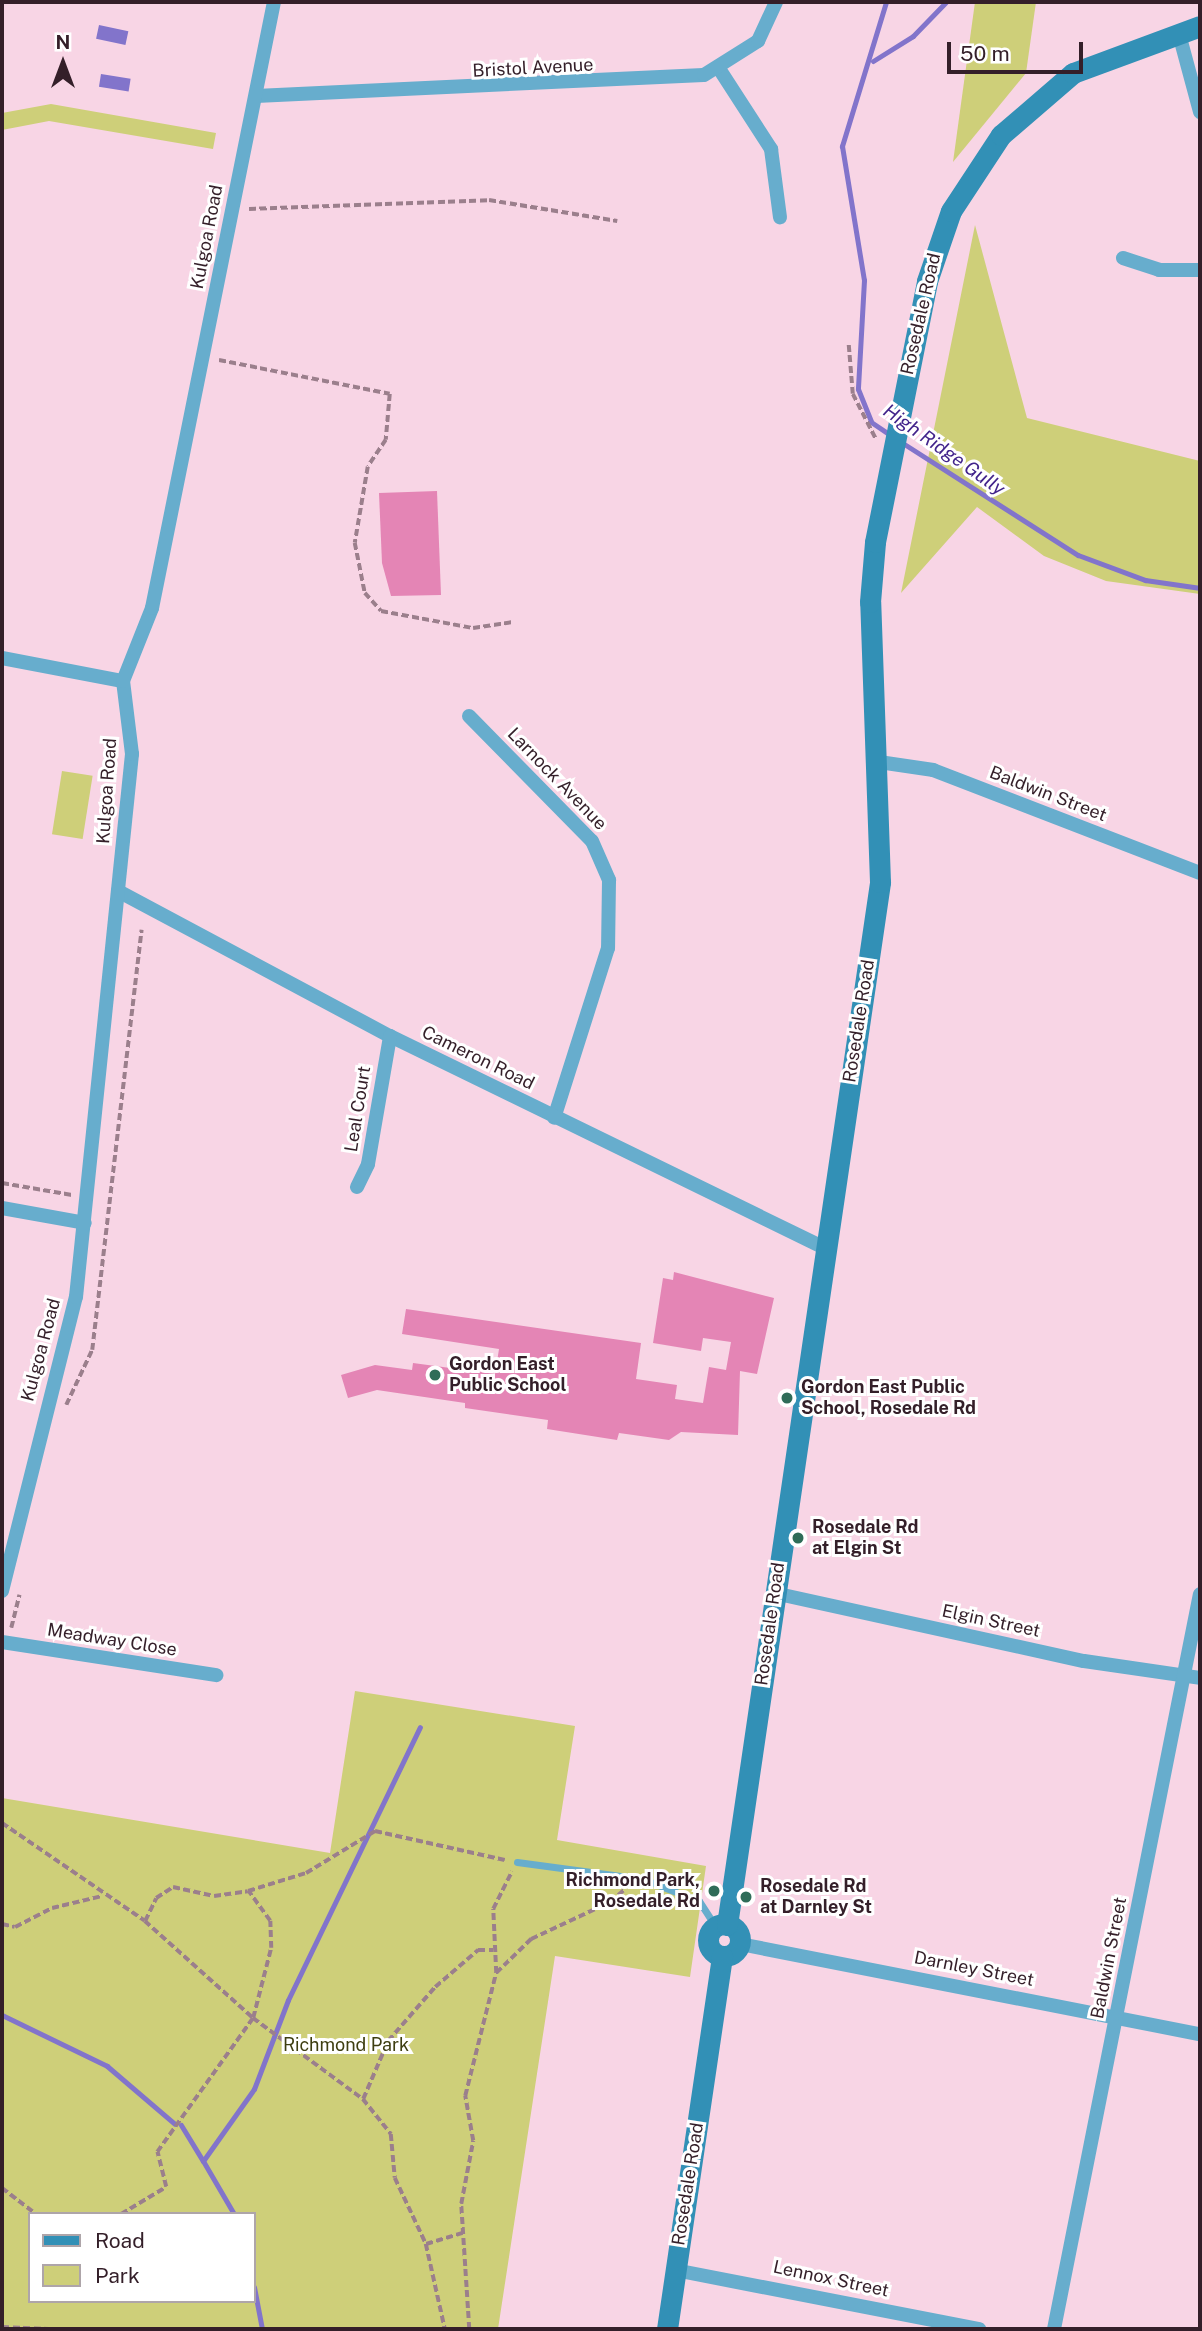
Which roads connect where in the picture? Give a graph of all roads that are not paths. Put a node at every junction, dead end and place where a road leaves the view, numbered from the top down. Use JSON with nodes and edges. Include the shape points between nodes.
{"nodes":[{"id":1,"x":274,"y":2,"type":"edge"},
{"id":2,"x":776,"y":2,"type":"edge"},
{"id":3,"x":1200,"y":26,"type":"edge"},
{"id":4,"x":1179,"y":34,"type":"junction"},
{"id":5,"x":718,"y":67,"type":"junction"},
{"id":6,"x":256,"y":96,"type":"junction"},
{"id":7,"x":1200,"y":112,"type":"edge"},
{"id":8,"x":779,"y":217,"type":"dead end"},
{"id":9,"x":1123,"y":258,"type":"dead end"},
{"id":10,"x":1200,"y":270,"type":"edge"},
{"id":11,"x":2,"y":658,"type":"edge"},
{"id":12,"x":123,"y":681,"type":"junction"},
{"id":13,"x":469,"y":716,"type":"dead end"},
{"id":14,"x":878,"y":762,"type":"junction"},
{"id":15,"x":1200,"y":873,"type":"edge"},
{"id":16,"x":118,"y":891,"type":"junction"},
{"id":17,"x":390,"y":1036,"type":"junction"},
{"id":18,"x":554,"y":1118,"type":"junction"},
{"id":19,"x":357,"y":1187,"type":"dead end"},
{"id":20,"x":2,"y":1208,"type":"edge"},
{"id":21,"x":85,"y":1223,"type":"junction"},
{"id":22,"x":826,"y":1249,"type":"junction"},
{"id":23,"x":2,"y":1588,"type":"edge"},
{"id":24,"x":774,"y":1593,"type":"junction"},
{"id":25,"x":1200,"y":1594,"type":"edge"},
{"id":26,"x":2,"y":1642,"type":"edge"},
{"id":27,"x":216,"y":1675,"type":"dead end"},
{"id":28,"x":1184,"y":1676,"type":"junction"},
{"id":29,"x":1200,"y":1678,"type":"edge"},
{"id":30,"x":517,"y":1862,"type":"road end"},
{"id":31,"x":721,"y":1926,"type":"junction"},
{"id":32,"x":740,"y":1944,"type":"junction"},
{"id":33,"x":722,"y":1956,"type":"junction"},
{"id":34,"x":1118,"y":2017,"type":"junction"},
{"id":35,"x":1200,"y":2034,"type":"edge"},
{"id":36,"x":675,"y":2270,"type":"junction"},
{"id":37,"x":667,"y":2329,"type":"edge"},
{"id":38,"x":979,"y":2329,"type":"edge"},
{"id":39,"x":1054,"y":2329,"type":"edge"}],
"edges":[{"from":1,"to":6,"type":"street","name":"Kulgoa Road"},
{"from":2,"to":5,"type":"street","name":"Bristol Avenue","via":[[758,41]]},
{"from":3,"to":4,"type":"street","name":"Rosedale Road"},
{"from":4,"to":7,"type":"street"},
{"from":4,"to":14,"type":"street","name":"Rosedale Road","via":[[1073,73],[1001,135],[937,242],[899,412],[870,602]]},
{"from":5,"to":6,"type":"street","name":"Bristol Avenue","via":[[664,82]]},
{"from":5,"to":8,"type":"street","via":[[771,149]]},
{"from":6,"to":12,"type":"street","name":"Kulgoa Road","via":[[152,608]]},
{"from":9,"to":10,"type":"street","via":[[1159,270]]},
{"from":11,"to":12,"type":"street"},
{"from":12,"to":16,"type":"street","name":"Kulgoa Road","via":[[132,754]]},
{"from":13,"to":18,"type":"street","name":"Larnock Avenue","via":[[592,841],[609,880],[608,948]]},
{"from":14,"to":15,"type":"street","name":"Baldwin Street","via":[[933,770]]},
{"from":14,"to":22,"type":"street","name":"Rosedale Road","via":[[881,873]]},
{"from":16,"to":17,"type":"street","name":"Cameron Road"},
{"from":16,"to":21,"type":"street","name":"Kulgoa Road"},
{"from":17,"to":18,"type":"street","name":"Cameron Road"},
{"from":17,"to":19,"type":"street","name":"Leal Court","via":[[368,1164]]},
{"from":18,"to":22,"type":"street","name":"Cameron Road"},
{"from":20,"to":21,"type":"street"},
{"from":21,"to":23,"type":"street","name":"Kulgoa Road","via":[[76,1297]]},
{"from":22,"to":24,"type":"street","name":"Rosedale Road"},
{"from":24,"to":28,"type":"street","name":"Elgin Street","via":[[1084,1661]]},
{"from":24,"to":31,"type":"street","name":"Rosedale Road"},
{"from":25,"to":28,"type":"street","name":"Baldwin Street"},
{"from":26,"to":27,"type":"street","name":"Meadway Close"},
{"from":28,"to":29,"type":"street","name":"Elgin Street"},
{"from":28,"to":34,"type":"street","name":"Baldwin Street"},
{"from":30,"to":31,"type":"lane","via":[[637,1877],[699,1901]]},
{"from":31,"to":32,"type":"street"},
{"from":31,"to":33,"type":"street","name":"Rosedale Road","via":[[708,1944]]},
{"from":32,"to":33,"type":"street"},
{"from":32,"to":34,"type":"street","name":"Darnley Street"},
{"from":33,"to":36,"type":"street","name":"Rosedale Road"},
{"from":34,"to":35,"type":"street","name":"Darnley Street"},
{"from":34,"to":39,"type":"street","name":"Baldwin Street"},
{"from":36,"to":37,"type":"street","name":"Rosedale Road"},
{"from":36,"to":38,"type":"street","name":"Lennox Street"}]}
